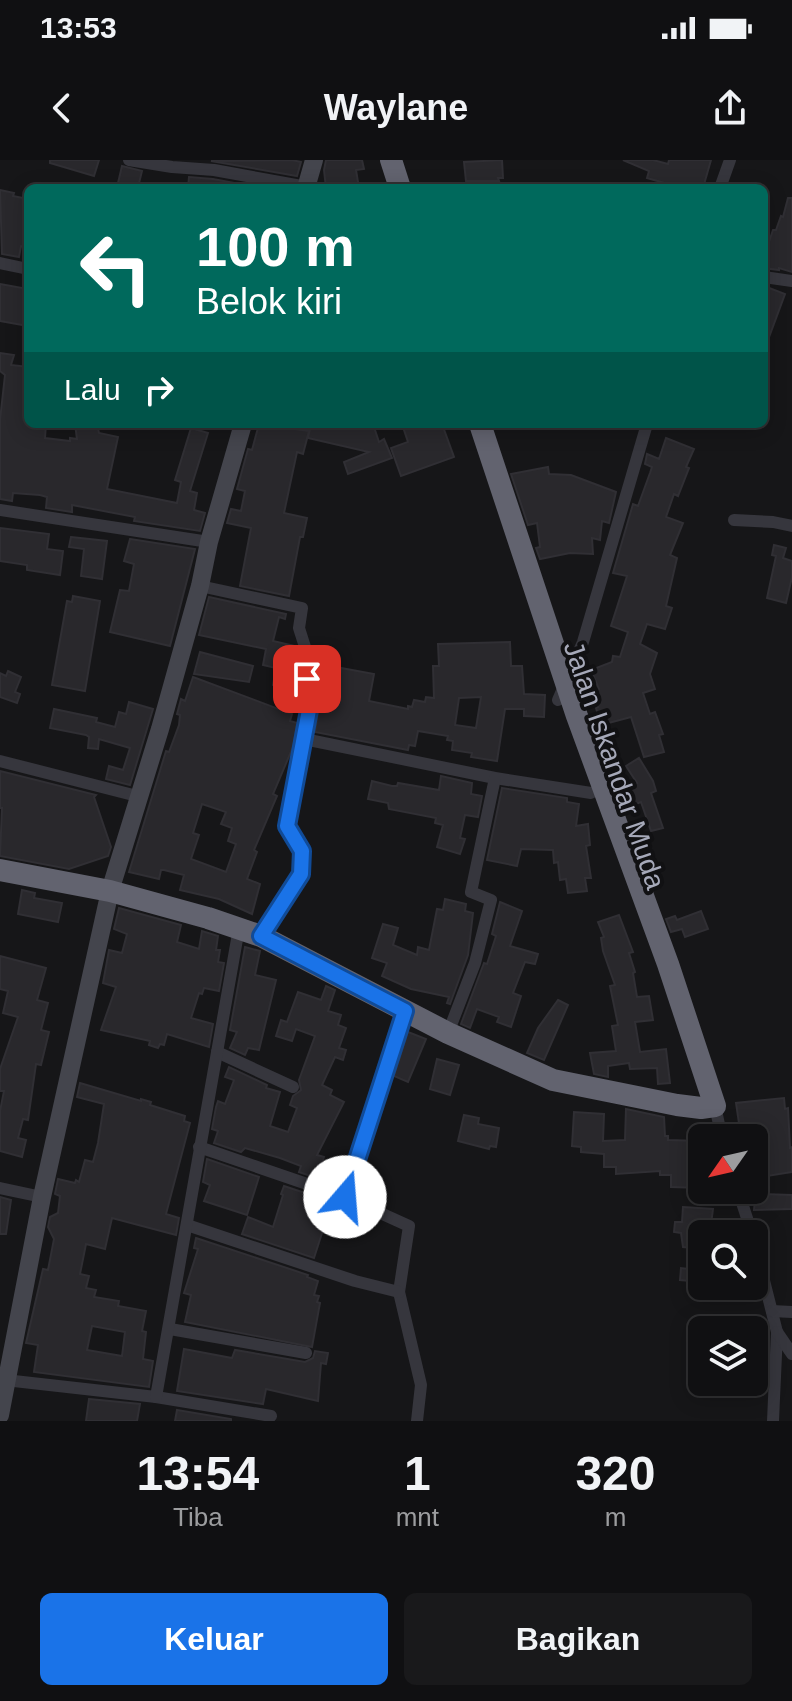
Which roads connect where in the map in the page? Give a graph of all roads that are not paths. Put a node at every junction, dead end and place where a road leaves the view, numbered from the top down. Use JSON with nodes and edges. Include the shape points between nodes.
{"nodes":[{"id":1,"x":129,"y":160,"type":"edge"},
{"id":2,"x":314,"y":160,"type":"edge"},
{"id":3,"x":377,"y":160,"type":"edge"},
{"id":4,"x":391,"y":160,"type":"edge"},
{"id":5,"x":730,"y":160,"type":"edge"},
{"id":6,"x":286,"y":184,"type":"edge"},
{"id":7,"x":307,"y":184,"type":"edge"},
{"id":8,"x":385,"y":184,"type":"edge"},
{"id":9,"x":399,"y":184,"type":"edge"},
{"id":10,"x":721,"y":184,"type":"edge"},
{"id":11,"x":0,"y":263,"type":"edge"},
{"id":12,"x":24,"y":268,"type":"edge"},
{"id":13,"x":768,"y":278,"type":"edge"},
{"id":14,"x":792,"y":281,"type":"edge"},
{"id":15,"x":242,"y":428,"type":"edge"},
{"id":16,"x":468,"y":428,"type":"edge"},
{"id":17,"x":481,"y":428,"type":"edge"},
{"id":18,"x":646,"y":428,"type":"edge"},
{"id":19,"x":0,"y":510,"type":"edge"},
{"id":20,"x":734,"y":520,"type":"dead end"},
{"id":21,"x":792,"y":526,"type":"edge"},
{"id":22,"x":209,"y":542,"type":"junction"},
{"id":23,"x":200,"y":586,"type":"junction"},
{"id":24,"x":563,"y":690,"type":"junction"},
{"id":25,"x":304,"y":739,"type":"junction"},
{"id":26,"x":0,"y":761,"type":"edge"},
{"id":27,"x":495,"y":778,"type":"junction"},
{"id":28,"x":591,"y":793,"type":"junction"},
{"id":29,"x":141,"y":797,"type":"junction"},
{"id":30,"x":0,"y":870,"type":"edge"},
{"id":31,"x":631,"y":882,"type":"junction"},
{"id":32,"x":110,"y":891,"type":"junction"},
{"id":33,"x":250,"y":932,"type":"junction"},
{"id":34,"x":405,"y":1011,"type":"junction"},
{"id":35,"x":448,"y":1033,"type":"junction"},
{"id":36,"x":217,"y":1052,"type":"junction"},
{"id":37,"x":293,"y":1087,"type":"dead end"},
{"id":38,"x":711,"y":1110,"type":"junction"},
{"id":39,"x":716,"y":1124,"type":"edge"},
{"id":40,"x":199,"y":1147,"type":"junction"},
{"id":41,"x":0,"y":1188,"type":"edge"},
{"id":42,"x":42,"y":1197,"type":"junction"},
{"id":43,"x":345,"y":1197,"type":"junction"},
{"id":44,"x":187,"y":1225,"type":"junction"},
{"id":45,"x":399,"y":1292,"type":"junction"},
{"id":46,"x":768,"y":1295,"type":"edge"},
{"id":47,"x":772,"y":1311,"type":"junction"},
{"id":48,"x":792,"y":1312,"type":"edge"},
{"id":49,"x":170,"y":1329,"type":"junction"},
{"id":50,"x":777,"y":1332,"type":"junction"},
{"id":51,"x":306,"y":1353,"type":"dead end"},
{"id":52,"x":792,"y":1354,"type":"edge"},
{"id":53,"x":5,"y":1380,"type":"junction"},
{"id":54,"x":156,"y":1397,"type":"junction"},
{"id":55,"x":0,"y":1415,"type":"edge"},
{"id":56,"x":271,"y":1416,"type":"dead end"},
{"id":57,"x":417,"y":1421,"type":"edge"},
{"id":58,"x":773,"y":1421,"type":"edge"}],
"edges":[{"from":1,"to":6,"type":"street"},
{"from":2,"to":7,"type":"street"},
{"from":3,"to":8,"type":"highway"},
{"from":4,"to":9,"type":"highway"},
{"from":5,"to":10,"type":"street"},
{"from":11,"to":12,"type":"street"},
{"from":13,"to":14,"type":"street"},
{"from":15,"to":22,"type":"street"},
{"from":16,"to":24,"type":"highway","name":"Jalan Iskandar Muda"},
{"from":17,"to":24,"type":"highway","name":"Jalan Iskandar Muda"},
{"from":18,"to":24,"type":"street","via":[[583,642]]},
{"from":19,"to":22,"type":"street"},
{"from":20,"to":21,"type":"street"},
{"from":22,"to":23,"type":"street"},
{"from":23,"to":25,"type":"street","via":[[302,608],[299,628],[309,710]]},
{"from":23,"to":29,"type":"street"},
{"from":24,"to":28,"type":"highway","name":"Jalan Iskandar Muda"},
{"from":24,"to":31,"type":"highway","name":"Jalan Iskandar Muda","via":[[577,716]]},
{"from":25,"to":27,"type":"street"},
{"from":25,"to":33,"type":"street","via":[[287,826],[302,851],[301,874]]},
{"from":26,"to":29,"type":"street"},
{"from":27,"to":28,"type":"street"},
{"from":27,"to":35,"type":"street","via":[[471,892],[491,900],[475,963]]},
{"from":28,"to":31,"type":"highway","name":"Jalan Iskandar Muda"},
{"from":29,"to":32,"type":"street"},
{"from":30,"to":32,"type":"highway"},
{"from":31,"to":38,"type":"highway","name":"Jalan Iskandar Muda"},
{"from":32,"to":33,"type":"highway"},
{"from":32,"to":42,"type":"street"},
{"from":33,"to":34,"type":"highway"},
{"from":33,"to":36,"type":"street"},
{"from":34,"to":35,"type":"highway"},
{"from":34,"to":43,"type":"street"},
{"from":35,"to":38,"type":"highway","via":[[553,1080]]},
{"from":36,"to":37,"type":"street"},
{"from":36,"to":40,"type":"street"},
{"from":38,"to":39,"type":"street","name":"Jalan Iskandar Muda"},
{"from":40,"to":43,"type":"street"},
{"from":40,"to":44,"type":"street"},
{"from":41,"to":42,"type":"street"},
{"from":42,"to":53,"type":"street"},
{"from":43,"to":45,"type":"street","via":[[409,1226]]},
{"from":44,"to":45,"type":"street"},
{"from":44,"to":49,"type":"street"},
{"from":45,"to":57,"type":"street","via":[[421,1385]]},
{"from":46,"to":47,"type":"street"},
{"from":47,"to":48,"type":"street"},
{"from":47,"to":50,"type":"street"},
{"from":49,"to":51,"type":"street"},
{"from":49,"to":54,"type":"street"},
{"from":50,"to":52,"type":"street"},
{"from":50,"to":58,"type":"street"},
{"from":53,"to":54,"type":"street"},
{"from":53,"to":55,"type":"street"},
{"from":54,"to":56,"type":"street"}]}
